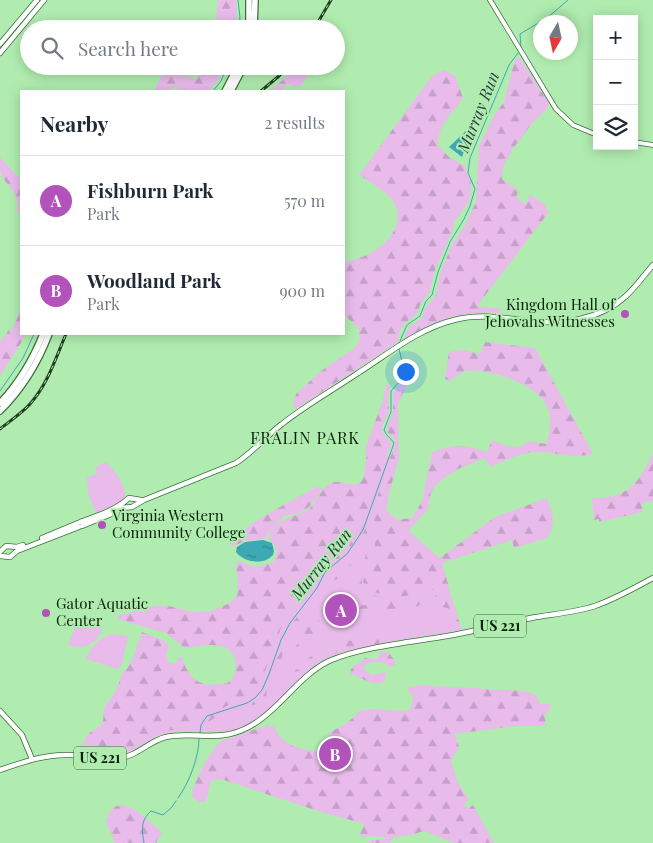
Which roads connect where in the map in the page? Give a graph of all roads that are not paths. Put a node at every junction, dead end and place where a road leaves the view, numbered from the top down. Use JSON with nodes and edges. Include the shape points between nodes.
{"nodes":[{"id":1,"x":37,"y":0,"type":"edge"},
{"id":2,"x":44,"y":0,"type":"edge"},
{"id":3,"x":249,"y":0,"type":"edge"},
{"id":4,"x":256,"y":0,"type":"edge"},
{"id":5,"x":490,"y":0,"type":"edge"},
{"id":6,"x":20,"y":20,"type":"edge"},
{"id":7,"x":20,"y":20,"type":"edge"},
{"id":8,"x":27,"y":20,"type":"edge"},
{"id":9,"x":249,"y":20,"type":"edge"},
{"id":10,"x":255,"y":20,"type":"edge"},
{"id":11,"x":20,"y":29,"type":"edge"},
{"id":12,"x":0,"y":44,"type":"edge"},
{"id":13,"x":0,"y":53,"type":"edge"},
{"id":14,"x":233,"y":75,"type":"edge"},
{"id":15,"x":239,"y":75,"type":"edge"},
{"id":16,"x":226,"y":90,"type":"edge"},
{"id":17,"x":232,"y":90,"type":"edge"},
{"id":18,"x":593,"y":133,"type":"edge"},
{"id":19,"x":638,"y":143,"type":"edge"},
{"id":20,"x":653,"y":145,"type":"edge"},
{"id":21,"x":653,"y":265,"type":"edge"},
{"id":22,"x":43,"y":335,"type":"edge"},
{"id":23,"x":49,"y":335,"type":"edge"},
{"id":24,"x":0,"y":403,"type":"edge"},
{"id":25,"x":0,"y":411,"type":"edge"},
{"id":26,"x":134,"y":503,"type":"junction"},
{"id":27,"x":127,"y":504,"type":"junction"},
{"id":28,"x":13,"y":550,"type":"junction"},
{"id":29,"x":1,"y":551,"type":"edge"},
{"id":30,"x":2,"y":556,"type":"edge"},
{"id":31,"x":653,"y":578,"type":"edge"},
{"id":32,"x":0,"y":711,"type":"edge"},
{"id":33,"x":32,"y":760,"type":"junction"},
{"id":34,"x":0,"y":770,"type":"edge"}],
"edges":[{"from":1,"to":6,"type":"main road"},
{"from":2,"to":8,"type":"main road"},
{"from":3,"to":9,"type":"highway"},
{"from":4,"to":10,"type":"highway"},
{"from":5,"to":18,"type":"street","via":[[558,112],[573,125]]},
{"from":7,"to":12,"type":"main road"},
{"from":11,"to":13,"type":"main road"},
{"from":14,"to":16,"type":"highway"},
{"from":15,"to":17,"type":"highway"},
{"from":19,"to":20,"type":"street"},
{"from":21,"to":26,"type":"main road","via":[[622,300],[590,317],[544,322],[473,316],[444,322],[410,340],[298,412],[236,463]]},
{"from":22,"to":24,"type":"highway","via":[[26,369]]},
{"from":23,"to":25,"type":"highway","via":[[24,382]]},
{"from":26,"to":27,"type":"main road","via":[[131,507]]},
{"from":26,"to":27,"type":"main road","via":[[129,498]]},
{"from":27,"to":28,"type":"main road"},
{"from":28,"to":29,"type":"main road","via":[[6,546]]},
{"from":28,"to":30,"type":"main road","via":[[11,557]]},
{"from":29,"to":30,"type":"main road"},
{"from":31,"to":33,"type":"main road","number":"US 221","via":[[589,608],[342,656],[314,671],[261,720],[230,734],[165,737],[122,758],[61,755]]},
{"from":32,"to":33,"type":"main road","via":[[22,735]]},
{"from":33,"to":34,"type":"main road","number":"US 221"}]}
